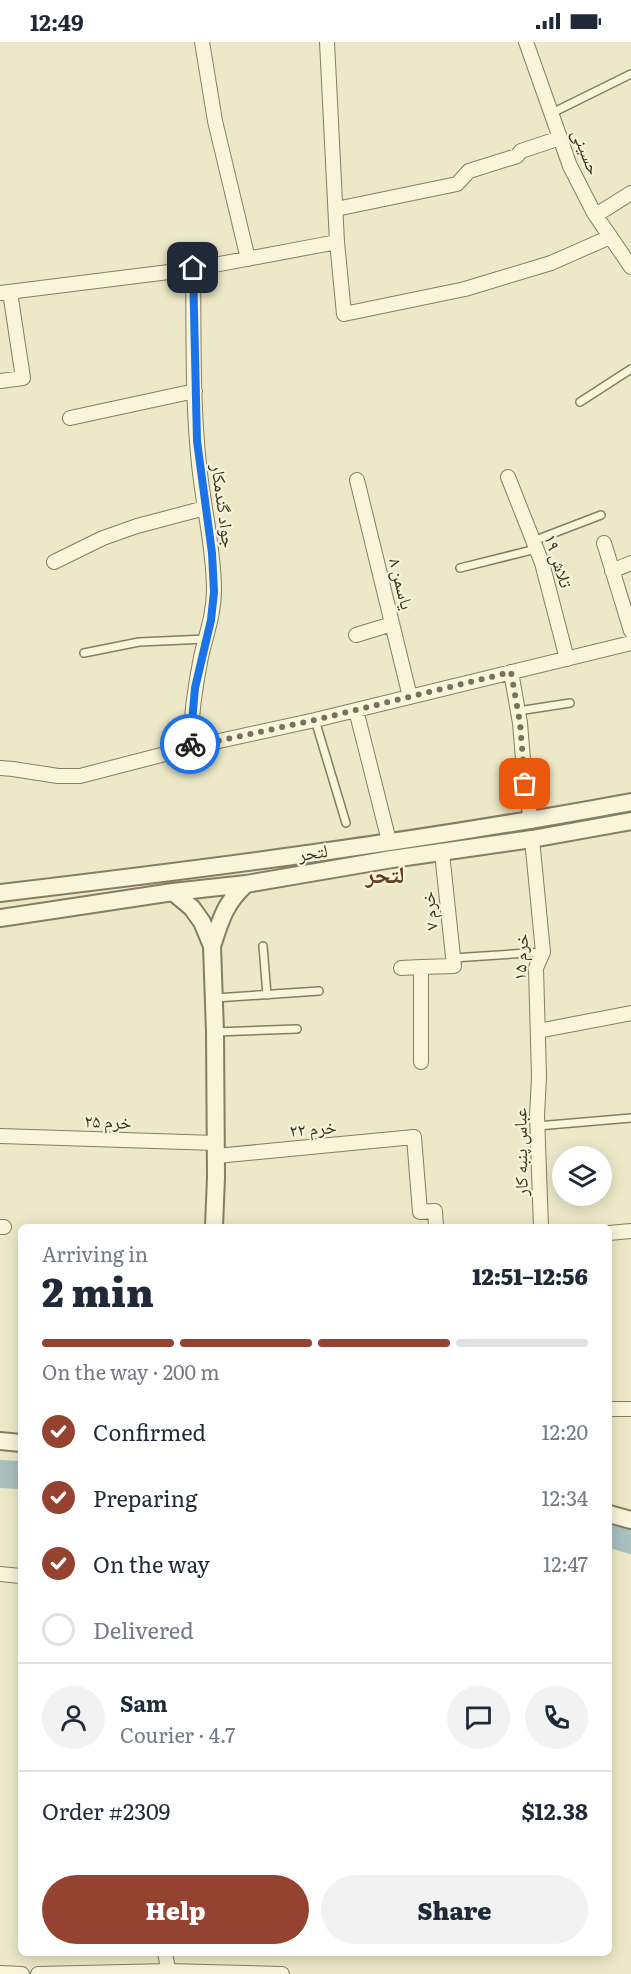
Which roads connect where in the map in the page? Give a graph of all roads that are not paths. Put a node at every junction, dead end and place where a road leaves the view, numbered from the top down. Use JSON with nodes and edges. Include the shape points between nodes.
{"nodes":[{"id":1,"x":202,"y":42,"type":"edge"},
{"id":2,"x":327,"y":42,"type":"edge"},
{"id":3,"x":526,"y":42,"type":"edge"},
{"id":4,"x":631,"y":74,"type":"edge"},
{"id":5,"x":552,"y":113,"type":"junction"},
{"id":6,"x":560,"y":138,"type":"junction"},
{"id":7,"x":631,"y":193,"type":"edge"},
{"id":8,"x":336,"y":209,"type":"junction"},
{"id":9,"x":596,"y":215,"type":"junction"},
{"id":10,"x":610,"y":237,"type":"junction"},
{"id":11,"x":338,"y":242,"type":"junction"},
{"id":12,"x":248,"y":259,"type":"junction"},
{"id":13,"x":631,"y":267,"type":"edge"},
{"id":14,"x":193,"y":268,"type":"junction"},
{"id":15,"x":5,"y":292,"type":"edge"},
{"id":16,"x":631,"y":369,"type":"edge"},
{"id":17,"x":0,"y":381,"type":"edge"},
{"id":18,"x":195,"y":391,"type":"junction"},
{"id":19,"x":580,"y":402,"type":"dead end"},
{"id":20,"x":70,"y":418,"type":"dead end"},
{"id":21,"x":508,"y":477,"type":"dead end"},
{"id":22,"x":357,"y":480,"type":"dead end"},
{"id":23,"x":206,"y":508,"type":"junction"},
{"id":24,"x":601,"y":515,"type":"dead end"},
{"id":25,"x":604,"y":543,"type":"dead end"},
{"id":26,"x":535,"y":545,"type":"junction"},
{"id":27,"x":54,"y":562,"type":"dead end"},
{"id":28,"x":631,"y":563,"type":"edge"},
{"id":29,"x":460,"y":568,"type":"dead end"},
{"id":30,"x":612,"y":571,"type":"junction"},
{"id":31,"x":392,"y":624,"type":"junction"},
{"id":32,"x":631,"y":631,"type":"edge"},
{"id":33,"x":356,"y":635,"type":"dead end"},
{"id":34,"x":206,"y":639,"type":"junction"},
{"id":35,"x":631,"y":643,"type":"edge"},
{"id":36,"x":84,"y":653,"type":"dead end"},
{"id":37,"x":567,"y":659,"type":"junction"},
{"id":38,"x":511,"y":672,"type":"junction"},
{"id":39,"x":410,"y":697,"type":"junction"},
{"id":40,"x":570,"y":703,"type":"dead end"},
{"id":41,"x":356,"y":710,"type":"junction"},
{"id":42,"x":518,"y":711,"type":"junction"},
{"id":43,"x":315,"y":720,"type":"junction"},
{"id":44,"x":190,"y":747,"type":"junction"},
{"id":45,"x":0,"y":768,"type":"edge"},
{"id":46,"x":631,"y":802,"type":"edge"},
{"id":47,"x":531,"y":821,"type":"junction"},
{"id":48,"x":631,"y":821,"type":"edge"},
{"id":49,"x":345,"y":823,"type":"dead end"},
{"id":50,"x":532,"y":839,"type":"junction"},
{"id":51,"x":389,"y":842,"type":"junction"},
{"id":52,"x":442,"y":853,"type":"junction"},
{"id":53,"x":246,"y":884,"type":"junction"},
{"id":54,"x":173,"y":892,"type":"junction"},
{"id":55,"x":0,"y":893,"type":"edge"},
{"id":56,"x":0,"y":918,"type":"edge"},
{"id":57,"x":212,"y":946,"type":"junction"},
{"id":58,"x":263,"y":946,"type":"dead end"},
{"id":59,"x":543,"y":952,"type":"junction"},
{"id":60,"x":453,"y":962,"type":"junction"},
{"id":61,"x":421,"y":967,"type":"junction"},
{"id":62,"x":401,"y":968,"type":"dead end"},
{"id":63,"x":320,"y":991,"type":"dead end"},
{"id":64,"x":267,"y":995,"type":"junction"},
{"id":65,"x":215,"y":998,"type":"junction"},
{"id":66,"x":631,"y":1013,"type":"edge"},
{"id":67,"x":297,"y":1029,"type":"dead end"},
{"id":68,"x":538,"y":1030,"type":"junction"},
{"id":69,"x":215,"y":1032,"type":"junction"},
{"id":70,"x":421,"y":1062,"type":"dead end"},
{"id":71,"x":539,"y":1077,"type":"joint"},
{"id":72,"x":631,"y":1118,"type":"edge"},
{"id":73,"x":537,"y":1126,"type":"junction"},
{"id":74,"x":0,"y":1136,"type":"edge"},
{"id":75,"x":216,"y":1150,"type":"junction"},
{"id":76,"x":214,"y":1224,"type":"edge"},
{"id":77,"x":436,"y":1224,"type":"edge"},
{"id":78,"x":541,"y":1224,"type":"edge"},
{"id":79,"x":631,"y":1231,"type":"edge"},
{"id":80,"x":612,"y":1233,"type":"edge"},
{"id":81,"x":612,"y":1408,"type":"edge"},
{"id":82,"x":631,"y":1409,"type":"edge"},
{"id":83,"x":0,"y":1442,"type":"edge"},
{"id":84,"x":18,"y":1443,"type":"edge"},
{"id":85,"x":612,"y":1515,"type":"edge"},
{"id":86,"x":631,"y":1520,"type":"edge"},
{"id":87,"x":0,"y":1574,"type":"edge"},
{"id":88,"x":18,"y":1576,"type":"edge"},
{"id":89,"x":166,"y":1956,"type":"edge"},
{"id":90,"x":169,"y":1972,"type":"edge"},
{"id":91,"x":0,"y":1973,"type":"edge"},
{"id":92,"x":22,"y":1974,"type":"edge"},
{"id":93,"x":38,"y":1974,"type":"edge"},
{"id":94,"x":282,"y":1974,"type":"edge"}],
"edges":[{"from":1,"to":12,"type":"street","via":[[215,121]]},
{"from":2,"to":8,"type":"street"},
{"from":3,"to":5,"type":"street","name":"حسینی"},
{"from":4,"to":5,"type":"lane"},
{"from":5,"to":6,"type":"street","name":"حسینی"},
{"from":6,"to":8,"type":"street","via":[[469,171],[457,184]]},
{"from":6,"to":9,"type":"street","name":"حسینی"},
{"from":7,"to":9,"type":"street"},
{"from":8,"to":11,"type":"street"},
{"from":9,"to":10,"type":"street","name":"حسینی"},
{"from":10,"to":11,"type":"street","via":[[551,263],[465,289],[344,314]]},
{"from":10,"to":13,"type":"street","name":"حسینی"},
{"from":11,"to":12,"type":"street"},
{"from":12,"to":14,"type":"street"},
{"from":14,"to":15,"type":"street"},
{"from":14,"to":18,"type":"street","name":"جواد گندمکار"},
{"from":15,"to":17,"type":"street","via":[[23,378]]},
{"from":16,"to":19,"type":"lane"},
{"from":18,"to":20,"type":"street"},
{"from":18,"to":23,"type":"street","name":"جواد گندمکار"},
{"from":21,"to":26,"type":"street","name":"تلاش ۱۹"},
{"from":22,"to":31,"type":"street","name":"یاسمن ۸"},
{"from":23,"to":27,"type":"street","via":[[103,538]]},
{"from":23,"to":34,"type":"street","name":"جواد گندمکار","via":[[214,592]]},
{"from":24,"to":26,"type":"lane"},
{"from":25,"to":30,"type":"street"},
{"from":26,"to":29,"type":"lane"},
{"from":26,"to":37,"type":"street","name":"تلاش ۱۹"},
{"from":28,"to":30,"type":"street"},
{"from":30,"to":32,"type":"street"},
{"from":31,"to":33,"type":"street"},
{"from":31,"to":39,"type":"street","name":"یاسمن ۸"},
{"from":34,"to":36,"type":"lane","via":[[139,642]]},
{"from":34,"to":44,"type":"street","name":"جواد گندمکار","via":[[195,688]]},
{"from":35,"to":37,"type":"street"},
{"from":37,"to":38,"type":"street"},
{"from":38,"to":39,"type":"street"},
{"from":38,"to":42,"type":"street"},
{"from":39,"to":41,"type":"street"},
{"from":40,"to":42,"type":"lane"},
{"from":41,"to":43,"type":"street"},
{"from":41,"to":51,"type":"street"},
{"from":42,"to":47,"type":"street"},
{"from":43,"to":44,"type":"street"},
{"from":43,"to":49,"type":"lane"},
{"from":44,"to":45,"type":"street","via":[[80,776]]},
{"from":46,"to":47,"type":"street","name":"لتحر"},
{"from":47,"to":51,"type":"street","name":"لتحر"},
{"from":48,"to":50,"type":"street","name":"لتحر"},
{"from":50,"to":52,"type":"street","name":"لتحر"},
{"from":50,"to":59,"type":"street","name":"خرم ۱۵"},
{"from":51,"to":55,"type":"street","name":"لتحر"},
{"from":52,"to":53,"type":"street","name":"لتحر"},
{"from":52,"to":60,"type":"street","name":"خرم ۷"},
{"from":53,"to":54,"type":"street","name":"لتحر"},
{"from":53,"to":57,"type":"street","via":[[232,896]]},
{"from":54,"to":56,"type":"street","name":"لتحر"},
{"from":54,"to":57,"type":"street","via":[[192,908]]},
{"from":57,"to":65,"type":"street"},
{"from":58,"to":64,"type":"lane"},
{"from":59,"to":60,"type":"lane"},
{"from":59,"to":68,"type":"street","name":"خرم ۱۵","via":[[536,968]]},
{"from":60,"to":61,"type":"street"},
{"from":61,"to":62,"type":"street"},
{"from":61,"to":70,"type":"street"},
{"from":63,"to":64,"type":"lane"},
{"from":64,"to":65,"type":"lane"},
{"from":65,"to":69,"type":"street"},
{"from":66,"to":68,"type":"street"},
{"from":67,"to":69,"type":"lane"},
{"from":68,"to":71,"type":"street","name":"خرم ۱۵"},
{"from":69,"to":75,"type":"street"},
{"from":71,"to":73,"type":"street","name":"عباس پنبه کار"},
{"from":72,"to":73,"type":"lane"},
{"from":73,"to":78,"type":"street","name":"عباس پنبه کار"},
{"from":74,"to":75,"type":"street","name":"خرم ۲۵"},
{"from":75,"to":76,"type":"street"},
{"from":75,"to":77,"type":"street","name":"خرم ۲۲","via":[[414,1137],[420,1212],[435,1211]]},
{"from":79,"to":80,"type":"street"},
{"from":81,"to":82,"type":"street"},
{"from":83,"to":84,"type":"street"},
{"from":85,"to":86,"type":"street"},
{"from":87,"to":88,"type":"street"},
{"from":89,"to":90,"type":"street"},
{"from":90,"to":93,"type":"street"},
{"from":90,"to":94,"type":"street"},
{"from":91,"to":92,"type":"street"}]}
